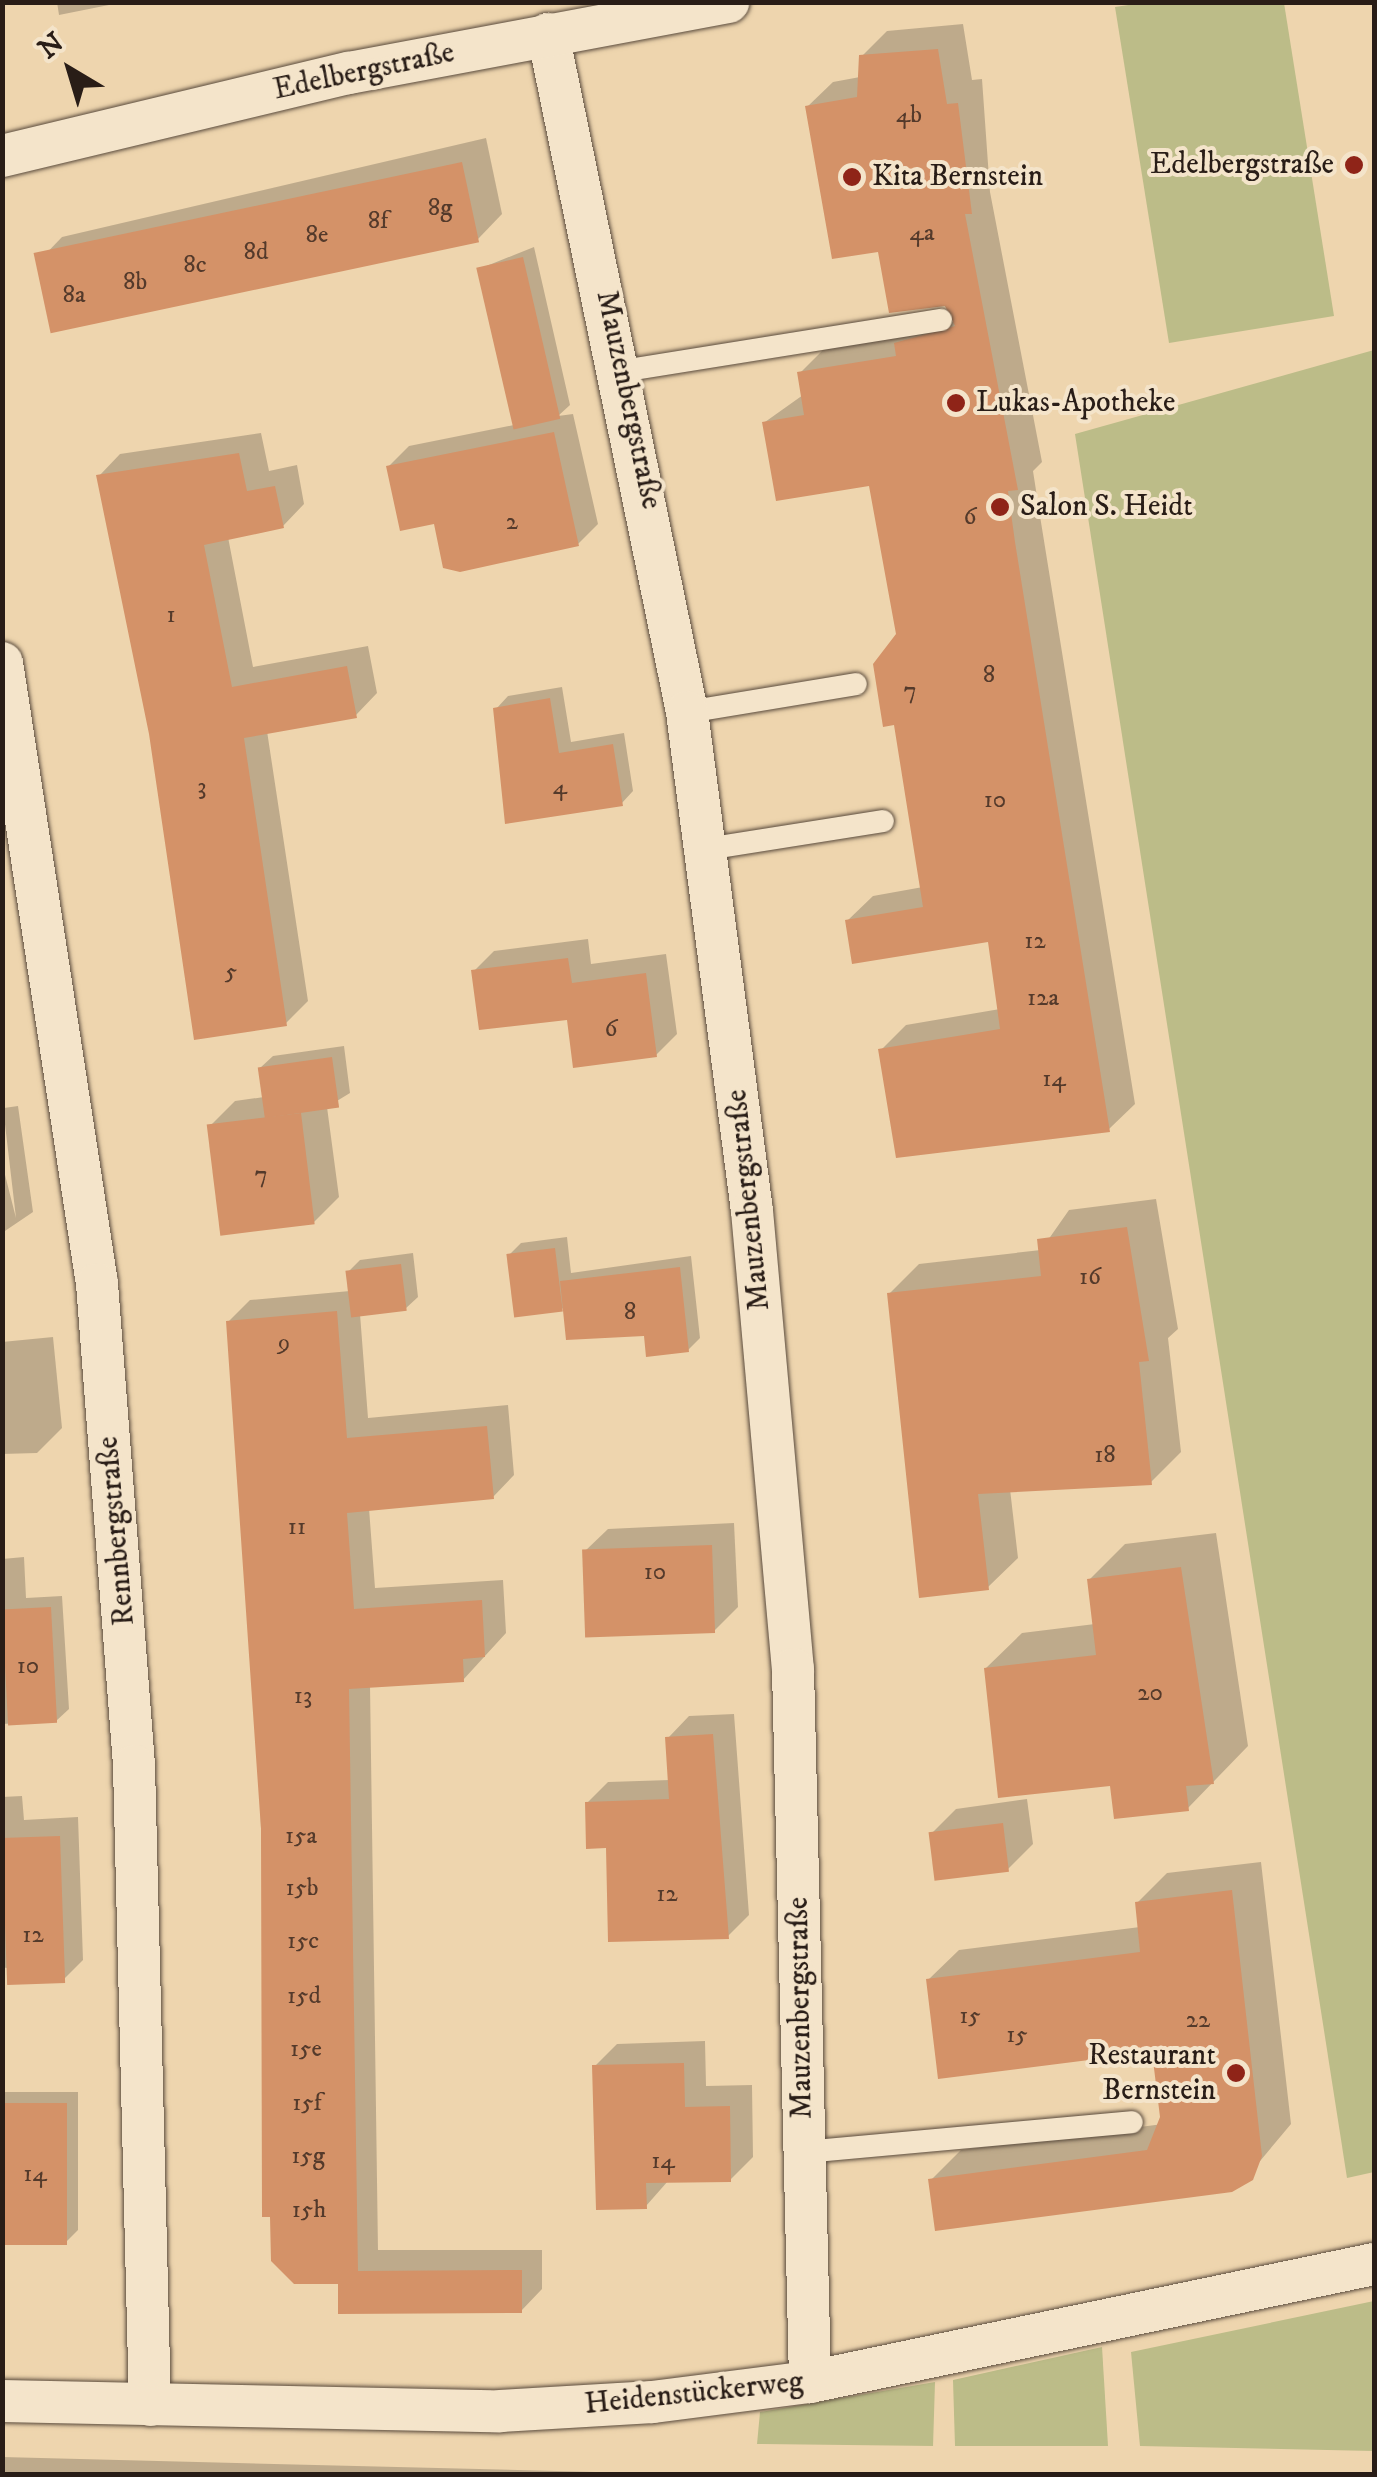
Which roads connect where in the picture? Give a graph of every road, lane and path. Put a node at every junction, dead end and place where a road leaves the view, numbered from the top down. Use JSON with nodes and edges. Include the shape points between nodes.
{"nodes":[{"id":1,"x":728,"y":2,"type":"edge"},
{"id":2,"x":548,"y":34,"type":"junction"},
{"id":3,"x":2,"y":156,"type":"edge"},
{"id":4,"x":942,"y":320,"type":"dead end"},
{"id":5,"x":622,"y":372,"type":"junction"},
{"id":6,"x":2,"y":663,"type":"edge"},
{"id":7,"x":856,"y":684,"type":"dead end"},
{"id":8,"x":687,"y":712,"type":"junction"},
{"id":9,"x":883,"y":821,"type":"dead end"},
{"id":10,"x":708,"y":849,"type":"junction"},
{"id":11,"x":1132,"y":2122,"type":"dead end"},
{"id":12,"x":804,"y":2152,"type":"junction"},
{"id":13,"x":1374,"y":2264,"type":"edge"},
{"id":14,"x":810,"y":2382,"type":"junction"},
{"id":15,"x":2,"y":2401,"type":"edge"},
{"id":16,"x":150,"y":2405,"type":"junction"}],
"edges":[{"from":1,"to":2,"type":"street","name":"Edelbergstraße"},
{"from":2,"to":3,"type":"street","name":"Edelbergstraße"},
{"from":2,"to":5,"type":"street","name":"Mauzenbergstraße"},
{"from":4,"to":5,"type":"lane"},
{"from":5,"to":8,"type":"street","name":"Mauzenbergstraße"},
{"from":6,"to":16,"type":"street","name":"Rennbergstraße","via":[[98,1304],[132,1734]]},
{"from":7,"to":8,"type":"lane"},
{"from":8,"to":10,"type":"street","name":"Mauzenbergstraße"},
{"from":9,"to":10,"type":"lane"},
{"from":10,"to":12,"type":"street","name":"Mauzenbergstraße","via":[[786,1529]]},
{"from":11,"to":12,"type":"lane"},
{"from":12,"to":14,"type":"street","name":"Mauzenbergstraße"},
{"from":13,"to":14,"type":"street","name":"Heidenstückerweg"},
{"from":14,"to":16,"type":"street","name":"Heidenstückerweg","via":[[500,2411]]},
{"from":15,"to":16,"type":"street","name":"Heidenstückerweg"}]}
